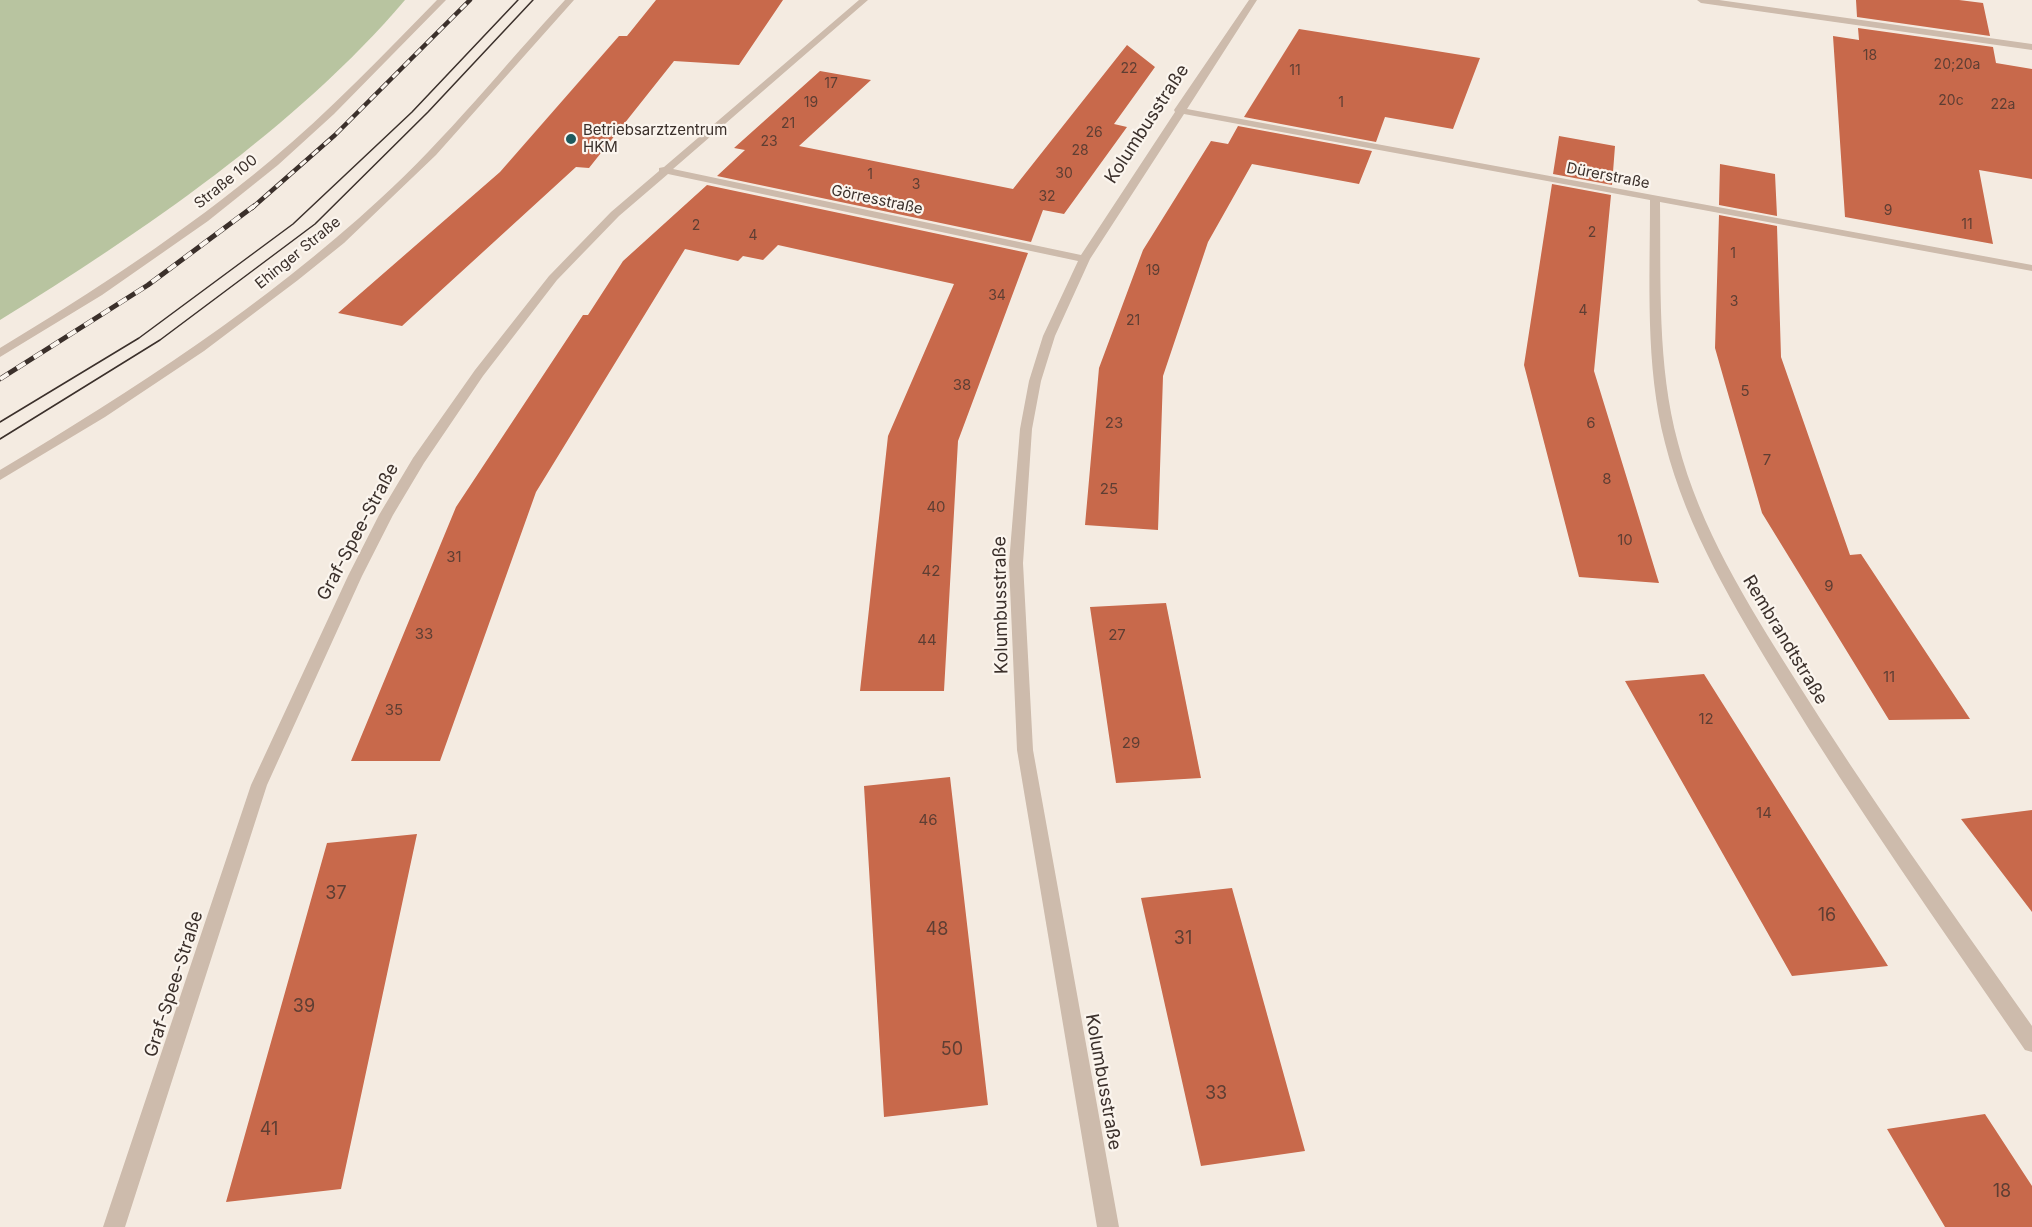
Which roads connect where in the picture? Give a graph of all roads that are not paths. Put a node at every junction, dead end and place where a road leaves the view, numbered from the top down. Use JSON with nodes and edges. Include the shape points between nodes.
{"nodes":[{"id":1,"x":442,"y":0,"type":"edge"},
{"id":2,"x":570,"y":0,"type":"edge"},
{"id":3,"x":864,"y":0,"type":"edge"},
{"id":4,"x":1253,"y":0,"type":"edge"},
{"id":5,"x":1701,"y":0,"type":"edge"},
{"id":6,"x":1763,"y":4,"type":"edge"},
{"id":7,"x":2032,"y":47,"type":"edge"},
{"id":8,"x":1179,"y":110,"type":"junction"},
{"id":9,"x":663,"y":170,"type":"junction"},
{"id":10,"x":1655,"y":200,"type":"junction"},
{"id":11,"x":1084,"y":259,"type":"junction"},
{"id":12,"x":2032,"y":268,"type":"edge"},
{"id":13,"x":0,"y":353,"type":"edge"},
{"id":14,"x":0,"y":476,"type":"edge"},
{"id":15,"x":2032,"y":1043,"type":"edge"},
{"id":16,"x":114,"y":1227,"type":"edge"},
{"id":17,"x":1108,"y":1227,"type":"edge"}],
"edges":[{"from":1,"to":13,"type":"street","name":"Straße 100","via":[[331,112],[204,219],[98,293]]},
{"from":2,"to":14,"type":"street","name":"Ehinger Straße","via":[[386,199],[322,257],[156,377]]},
{"from":3,"to":9,"type":"street","name":"Graf-Spee-Straße"},
{"from":4,"to":8,"type":"street","name":"Kolumbusstraße"},
{"from":5,"to":6,"type":"street"},
{"from":6,"to":7,"type":"street"},
{"from":8,"to":10,"type":"street","name":"Dürerstraße"},
{"from":8,"to":11,"type":"street","name":"Kolumbusstraße"},
{"from":9,"to":11,"type":"street","name":"Görresstraße"},
{"from":9,"to":16,"type":"street","name":"Graf-Spee-Straße","via":[[553,278],[479,373],[418,461],[381,525],[259,785]]},
{"from":10,"to":12,"type":"street","name":"Dürerstraße"},
{"from":10,"to":15,"type":"street","name":"Rembrandtstraße","via":[[1657,352],[1671,441],[1696,515],[1733,591],[1815,728]]},
{"from":11,"to":17,"type":"street","name":"Kolumbusstraße","via":[[1058,312],[1035,381],[1025,440],[1016,563],[1026,750]]}]}
